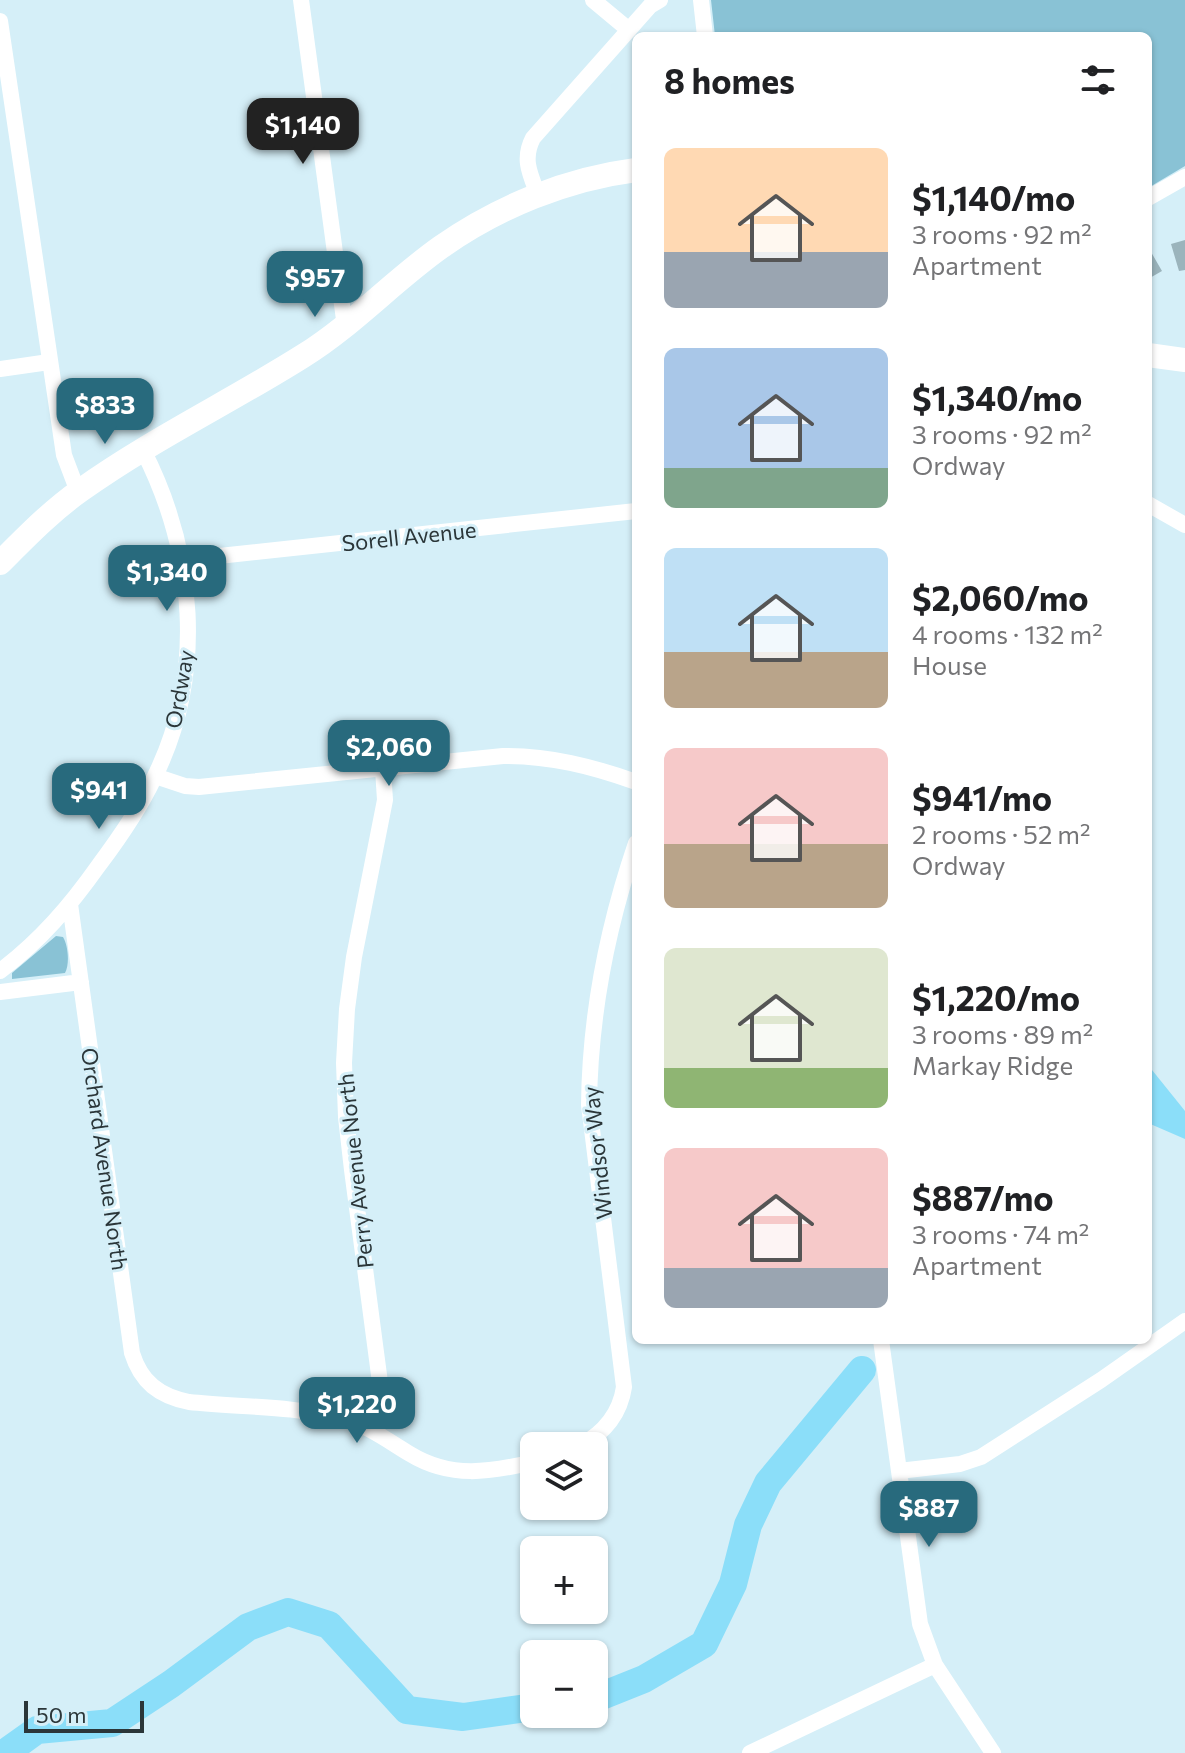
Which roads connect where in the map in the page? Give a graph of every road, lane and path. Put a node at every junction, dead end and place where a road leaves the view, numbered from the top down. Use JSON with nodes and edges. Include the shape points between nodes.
{"nodes":[{"id":1,"x":301,"y":0,"type":"edge"},
{"id":2,"x":593,"y":0,"type":"edge"},
{"id":3,"x":660,"y":0,"type":"edge"},
{"id":4,"x":701,"y":0,"type":"edge"},
{"id":5,"x":1,"y":29,"type":"edge"},
{"id":6,"x":629,"y":30,"type":"junction"},
{"id":7,"x":705,"y":32,"type":"edge"},
{"id":8,"x":632,"y":171,"type":"edge"},
{"id":9,"x":1185,"y":177,"type":"edge"},
{"id":10,"x":538,"y":195,"type":"junction"},
{"id":11,"x":1152,"y":196,"type":"edge"},
{"id":12,"x":345,"y":327,"type":"junction"},
{"id":13,"x":1152,"y":356,"type":"edge"},
{"id":14,"x":1185,"y":360,"type":"edge"},
{"id":15,"x":49,"y":362,"type":"junction"},
{"id":16,"x":0,"y":369,"type":"edge"},
{"id":17,"x":143,"y":450,"type":"junction"},
{"id":18,"x":78,"y":492,"type":"junction"},
{"id":19,"x":1152,"y":506,"type":"edge"},
{"id":20,"x":632,"y":511,"type":"edge"},
{"id":21,"x":1185,"y":525,"type":"edge"},
{"id":22,"x":182,"y":560,"type":"junction"},
{"id":23,"x":0,"y":563,"type":"edge"},
{"id":24,"x":383,"y":769,"type":"junction"},
{"id":25,"x":155,"y":776,"type":"junction"},
{"id":26,"x":632,"y":781,"type":"edge"},
{"id":27,"x":632,"y":857,"type":"edge"},
{"id":28,"x":70,"y":904,"type":"junction"},
{"id":29,"x":0,"y":971,"type":"edge"},
{"id":30,"x":81,"y":982,"type":"junction"},
{"id":31,"x":0,"y":992,"type":"edge"},
{"id":32,"x":1185,"y":1321,"type":"edge"},
{"id":33,"x":882,"y":1344,"type":"edge"},
{"id":34,"x":377,"y":1432,"type":"junction"},
{"id":35,"x":601,"y":1432,"type":"edge"},
{"id":36,"x":520,"y":1465,"type":"edge"},
{"id":37,"x":899,"y":1471,"type":"junction"},
{"id":38,"x":935,"y":1665,"type":"junction"},
{"id":39,"x":750,"y":1753,"type":"edge"},
{"id":40,"x":993,"y":1753,"type":"edge"}],
"edges":[{"from":1,"to":12,"type":"street"},
{"from":2,"to":6,"type":"street"},
{"from":3,"to":6,"type":"street"},
{"from":4,"to":7,"type":"street"},
{"from":5,"to":15,"type":"street"},
{"from":6,"to":10,"type":"street","via":[[533,138],[526,164]]},
{"from":8,"to":10,"type":"street"},
{"from":9,"to":11,"type":"street"},
{"from":10,"to":12,"type":"street","via":[[439,248]]},
{"from":12,"to":17,"type":"street"},
{"from":13,"to":14,"type":"street"},
{"from":15,"to":16,"type":"street"},
{"from":15,"to":18,"type":"street","via":[[64,455]]},
{"from":17,"to":18,"type":"street"},
{"from":17,"to":22,"type":"street","name":"Ordway","via":[[163,493]]},
{"from":18,"to":23,"type":"street"},
{"from":19,"to":21,"type":"street"},
{"from":20,"to":22,"type":"street","name":"Sorell Avenue"},
{"from":22,"to":25,"type":"street","name":"Ordway","via":[[186,677]]},
{"from":24,"to":25,"type":"street","via":[[199,787]]},
{"from":24,"to":26,"type":"street","via":[[534,756]]},
{"from":24,"to":34,"type":"street","name":"Perry Avenue North","via":[[385,800],[354,957],[344,1063],[350,1156],[381,1390]]},
{"from":25,"to":28,"type":"street","name":"Ordway","via":[[126,829]]},
{"from":27,"to":35,"type":"street","name":"Windsor Way","via":[[608,939],[589,1059],[594,1151],[623,1370],[622,1402]]},
{"from":28,"to":29,"type":"street","name":"Ordway","via":[[38,941]]},
{"from":28,"to":30,"type":"street","name":"Orchard Avenue North"},
{"from":30,"to":31,"type":"street"},
{"from":30,"to":34,"type":"street","name":"Orchard Avenue North","via":[[132,1353],[144,1379],[170,1398],[340,1417]]},
{"from":32,"to":37,"type":"street","via":[[981,1457]]},
{"from":33,"to":37,"type":"street"},
{"from":34,"to":36,"type":"street","via":[[445,1470],[483,1472]]},
{"from":37,"to":38,"type":"street","via":[[920,1624]]},
{"from":38,"to":39,"type":"street"},
{"from":38,"to":40,"type":"street"}]}
